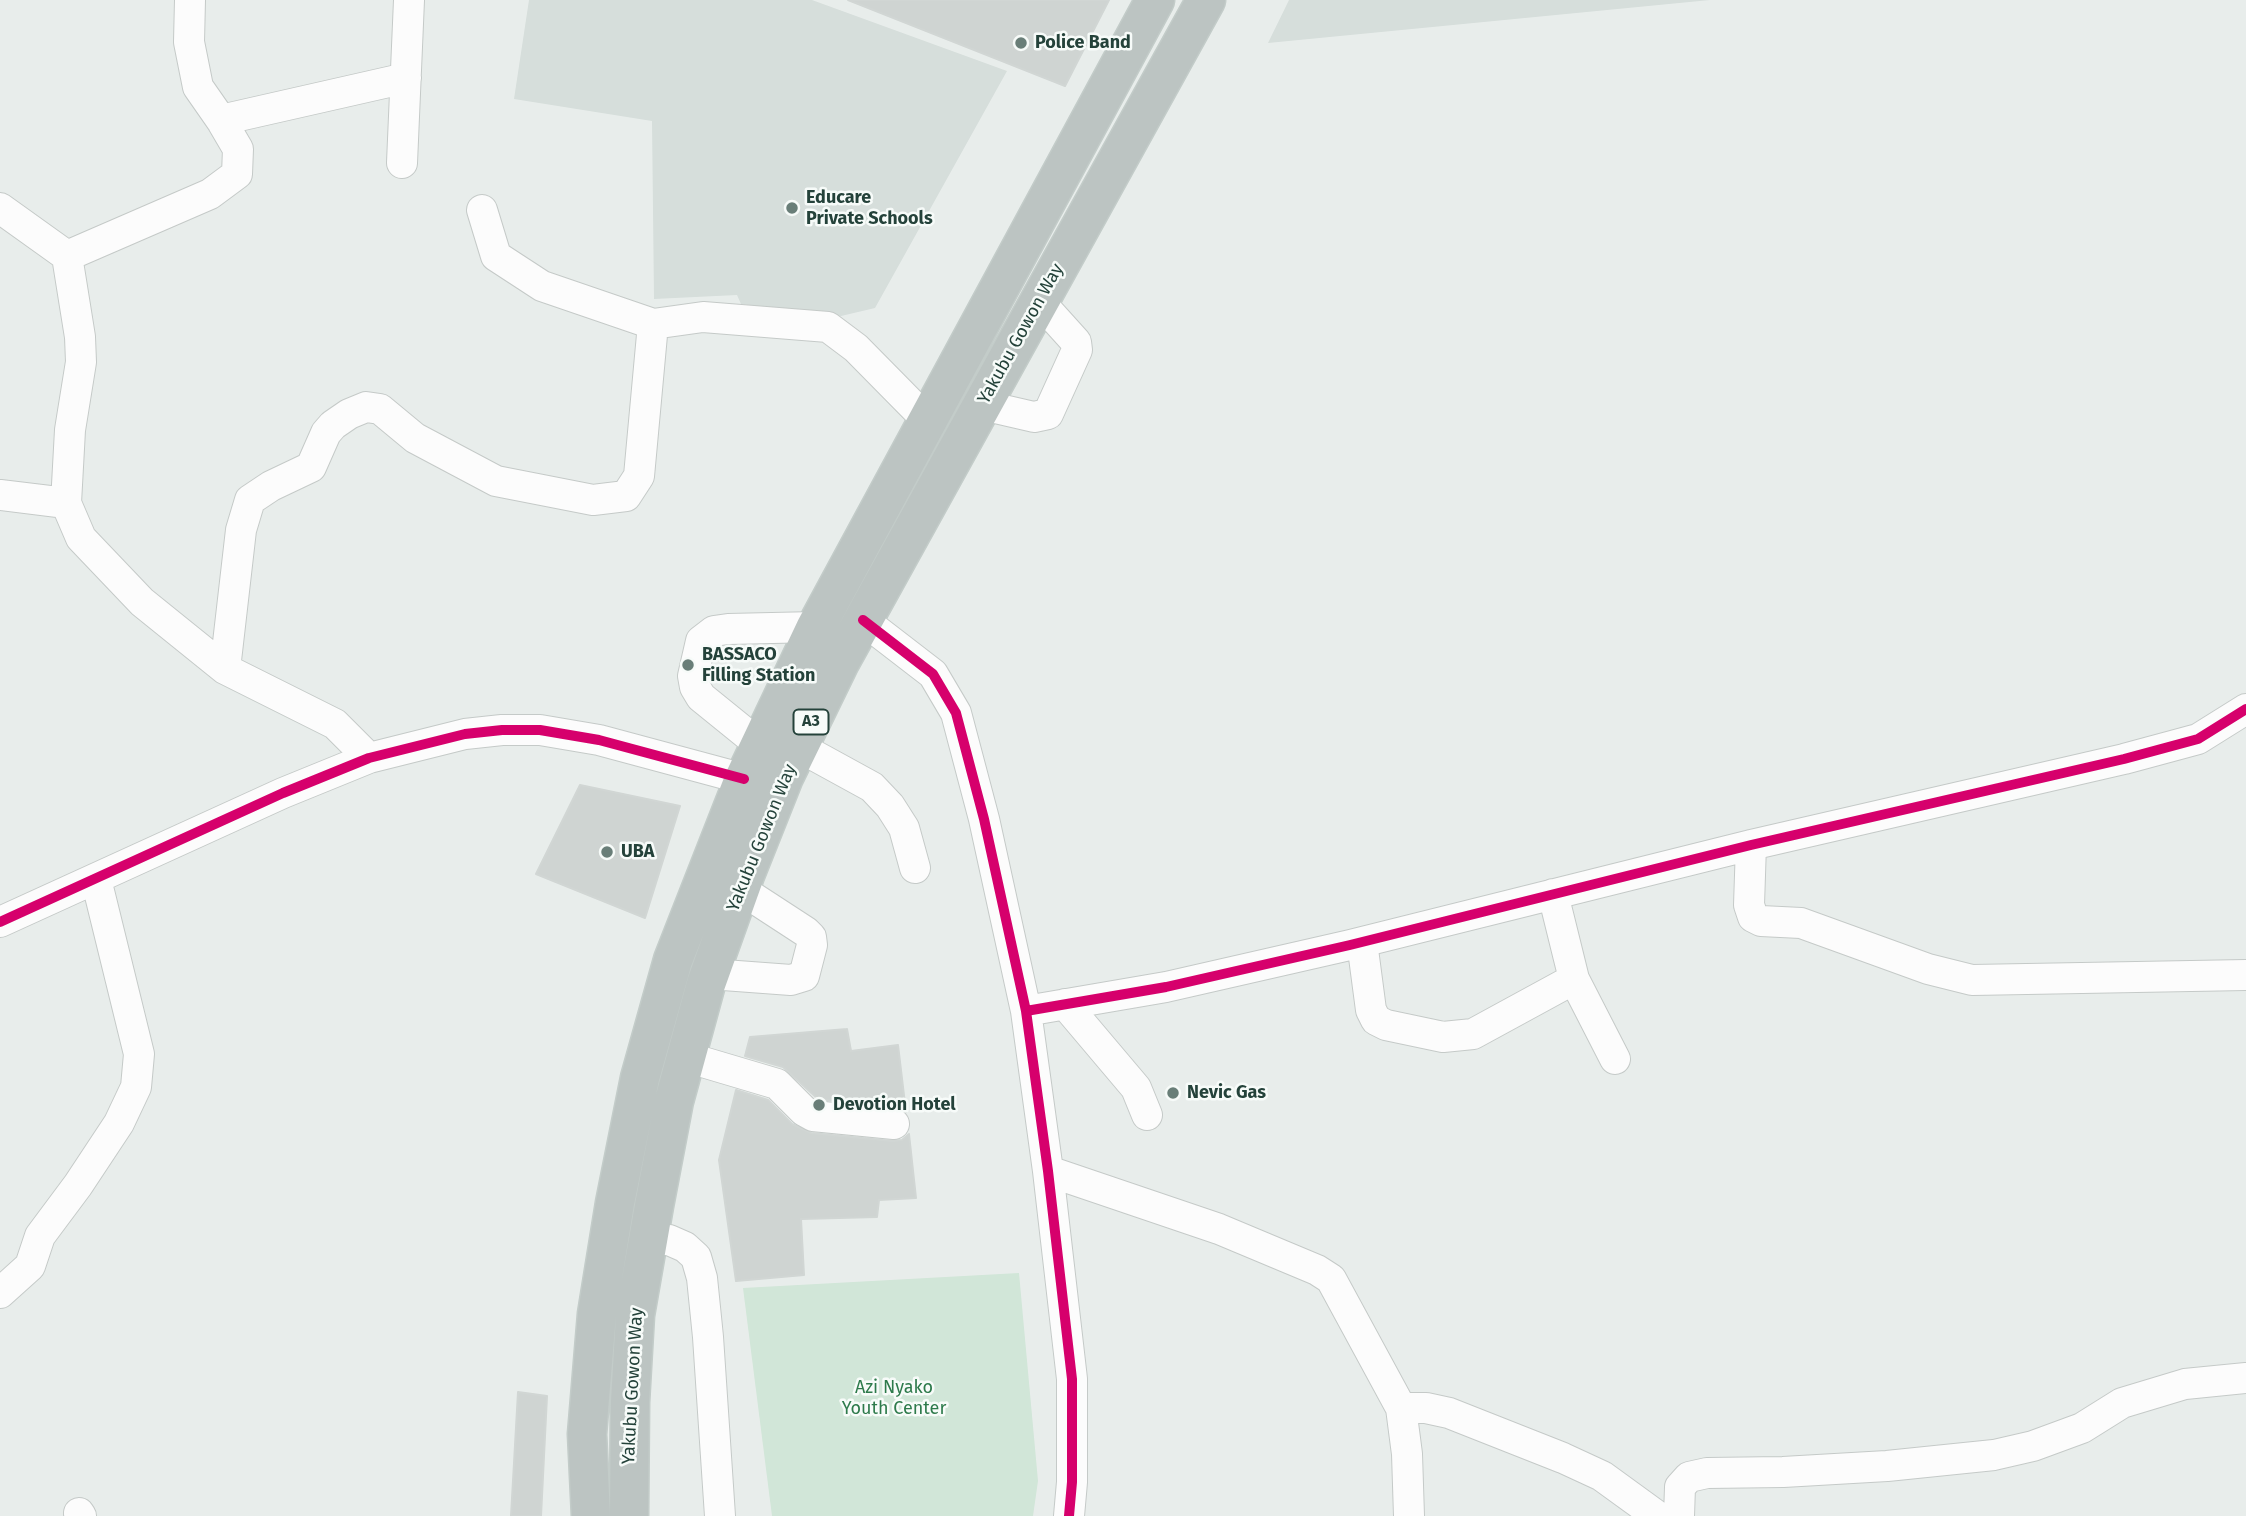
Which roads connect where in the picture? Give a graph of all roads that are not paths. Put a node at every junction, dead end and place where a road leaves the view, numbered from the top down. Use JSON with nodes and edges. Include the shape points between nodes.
{"nodes":[{"id":1,"x":190,"y":0,"type":"edge"},
{"id":2,"x":409,"y":0,"type":"edge"},
{"id":3,"x":1155,"y":0,"type":"edge"},
{"id":4,"x":1206,"y":0,"type":"edge"},
{"id":5,"x":406,"y":78,"type":"junction"},
{"id":6,"x":221,"y":120,"type":"junction"},
{"id":7,"x":402,"y":163,"type":"dead end"},
{"id":8,"x":0,"y":208,"type":"edge"},
{"id":9,"x":482,"y":209,"type":"dead end"},
{"id":10,"x":67,"y":256,"type":"junction"},
{"id":11,"x":1039,"y":301,"type":"junction"},
{"id":12,"x":653,"y":324,"type":"junction"},
{"id":13,"x":982,"y":405,"type":"junction"},
{"id":14,"x":928,"y":421,"type":"junction"},
{"id":15,"x":0,"y":495,"type":"edge"},
{"id":16,"x":66,"y":503,"type":"junction"},
{"id":17,"x":863,"y":620,"type":"junction"},
{"id":18,"x":816,"y":627,"type":"junction"},
{"id":19,"x":225,"y":669,"type":"junction"},
{"id":20,"x":2246,"y":709,"type":"edge"},
{"id":21,"x":759,"y":744,"type":"junction"},
{"id":22,"x":799,"y":747,"type":"junction"},
{"id":23,"x":369,"y":758,"type":"junction"},
{"id":24,"x":744,"y":779,"type":"junction"},
{"id":25,"x":1751,"y":845,"type":"junction"},
{"id":26,"x":915,"y":868,"type":"dead end"},
{"id":27,"x":96,"y":879,"type":"junction"},
{"id":28,"x":740,"y":889,"type":"junction"},
{"id":29,"x":1553,"y":894,"type":"junction"},
{"id":30,"x":0,"y":922,"type":"edge"},
{"id":31,"x":1362,"y":942,"type":"junction"},
{"id":32,"x":710,"y":974,"type":"junction"},
{"id":33,"x":2246,"y":975,"type":"edge"},
{"id":34,"x":1574,"y":979,"type":"junction"},
{"id":35,"x":1065,"y":1004,"type":"junction"},
{"id":36,"x":1026,"y":1011,"type":"junction"},
{"id":37,"x":686,"y":1056,"type":"junction"},
{"id":38,"x":1615,"y":1059,"type":"dead end"},
{"id":39,"x":1147,"y":1115,"type":"dead end"},
{"id":40,"x":894,"y":1124,"type":"dead end"},
{"id":41,"x":1048,"y":1171,"type":"junction"},
{"id":42,"x":645,"y":1256,"type":"junction"},
{"id":43,"x":606,"y":1263,"type":"junction"},
{"id":44,"x":0,"y":1293,"type":"edge"},
{"id":45,"x":2246,"y":1378,"type":"edge"},
{"id":46,"x":1401,"y":1408,"type":"junction"},
{"id":47,"x":591,"y":1516,"type":"edge"},
{"id":48,"x":629,"y":1516,"type":"edge"},
{"id":49,"x":720,"y":1516,"type":"edge"},
{"id":50,"x":1069,"y":1516,"type":"edge"},
{"id":51,"x":1409,"y":1516,"type":"edge"},
{"id":52,"x":1657,"y":1516,"type":"edge"},
{"id":53,"x":1679,"y":1516,"type":"edge"}],
"edges":[{"from":1,"to":6,"type":"street","via":[[190,42],[198,87]]},
{"from":2,"to":5,"type":"street"},
{"from":3,"to":14,"type":"highway","number":"A3"},
{"from":4,"to":11,"type":"highway","name":"Yakubu Gowon Way","number":"A3"},
{"from":5,"to":6,"type":"street"},
{"from":5,"to":7,"type":"street"},
{"from":6,"to":10,"type":"street","via":[[238,149],[237,174],[210,194]]},
{"from":8,"to":10,"type":"street"},
{"from":9,"to":12,"type":"street","via":[[496,256],[542,286]]},
{"from":10,"to":16,"type":"street","via":[[81,362],[70,430]]},
{"from":11,"to":13,"type":"highway","name":"Yakubu Gowon Way","number":"A3"},
{"from":11,"to":13,"type":"street","via":[[1076,342],[1077,350],[1048,414],[1034,417]]},
{"from":12,"to":14,"type":"street","via":[[703,317],[828,327],[856,348]]},
{"from":12,"to":19,"type":"street","via":[[639,476],[626,496],[593,500],[496,481],[415,438],[380,409],[366,407],[333,425],[311,467],[250,500],[241,530]]},
{"from":13,"to":17,"type":"highway","name":"Yakubu Gowon Way","number":"A3"},
{"from":14,"to":18,"type":"highway","number":"A3"},
{"from":15,"to":16,"type":"street"},
{"from":16,"to":19,"type":"street","via":[[80,538],[142,602]]},
{"from":17,"to":22,"type":"highway","name":"Yakubu Gowon Way","number":"A3"},
{"from":17,"to":36,"type":"street","via":[[933,674],[956,713]]},
{"from":18,"to":21,"type":"highway","number":"A3"},
{"from":18,"to":21,"type":"street","via":[[729,629],[714,631],[701,641],[695,687]]},
{"from":19,"to":23,"type":"street","via":[[335,724]]},
{"from":20,"to":25,"type":"street","via":[[2198,739]]},
{"from":21,"to":24,"type":"highway","number":"A3"},
{"from":22,"to":26,"type":"street","via":[[881,796],[904,828]]},
{"from":22,"to":28,"type":"highway","name":"Yakubu Gowon Way","number":"A3"},
{"from":23,"to":24,"type":"street","via":[[465,734],[540,730],[599,740]]},
{"from":23,"to":27,"type":"street"},
{"from":24,"to":43,"type":"highway","number":"A3","via":[[673,960],[640,1078]]},
{"from":25,"to":29,"type":"street"},
{"from":25,"to":33,"type":"street","via":[[1749,905],[1753,917],[1801,923],[1972,981]]},
{"from":27,"to":30,"type":"street"},
{"from":27,"to":44,"type":"street","via":[[139,1054],[136,1087],[119,1123],[40,1236],[30,1266]]},
{"from":28,"to":32,"type":"highway","name":"Yakubu Gowon Way","number":"A3"},
{"from":28,"to":32,"type":"street","via":[[811,937],[804,976],[791,980]]},
{"from":29,"to":31,"type":"street"},
{"from":29,"to":34,"type":"street"},
{"from":31,"to":34,"type":"street","via":[[1376,1020],[1443,1037],[1473,1034]]},
{"from":31,"to":35,"type":"street","via":[[1166,988]]},
{"from":32,"to":37,"type":"highway","name":"Yakubu Gowon Way","number":"A3"},
{"from":34,"to":38,"type":"street"},
{"from":35,"to":36,"type":"street"},
{"from":35,"to":39,"type":"street","via":[[1136,1088]]},
{"from":36,"to":41,"type":"street"},
{"from":37,"to":40,"type":"street","via":[[777,1084],[813,1116]]},
{"from":37,"to":42,"type":"highway","name":"Yakubu Gowon Way","number":"A3"},
{"from":41,"to":46,"type":"street","via":[[1219,1229],[1331,1279]]},
{"from":41,"to":50,"type":"street","via":[[1072,1379]]},
{"from":42,"to":43,"type":"highway"},
{"from":42,"to":48,"type":"highway","name":"Yakubu Gowon Way","number":"A3","via":[[635,1315]]},
{"from":42,"to":49,"type":"street","via":[[669,1240],[696,1257],[708,1337]]},
{"from":43,"to":47,"type":"highway","number":"A3","via":[[587,1434]]},
{"from":45,"to":53,"type":"street","via":[[2185,1384],[2134,1399],[2082,1428],[1994,1455],[1689,1477],[1680,1487]]},
{"from":46,"to":51,"type":"street"},
{"from":46,"to":52,"type":"street","via":[[1449,1413],[1563,1458],[1602,1476]]}]}
